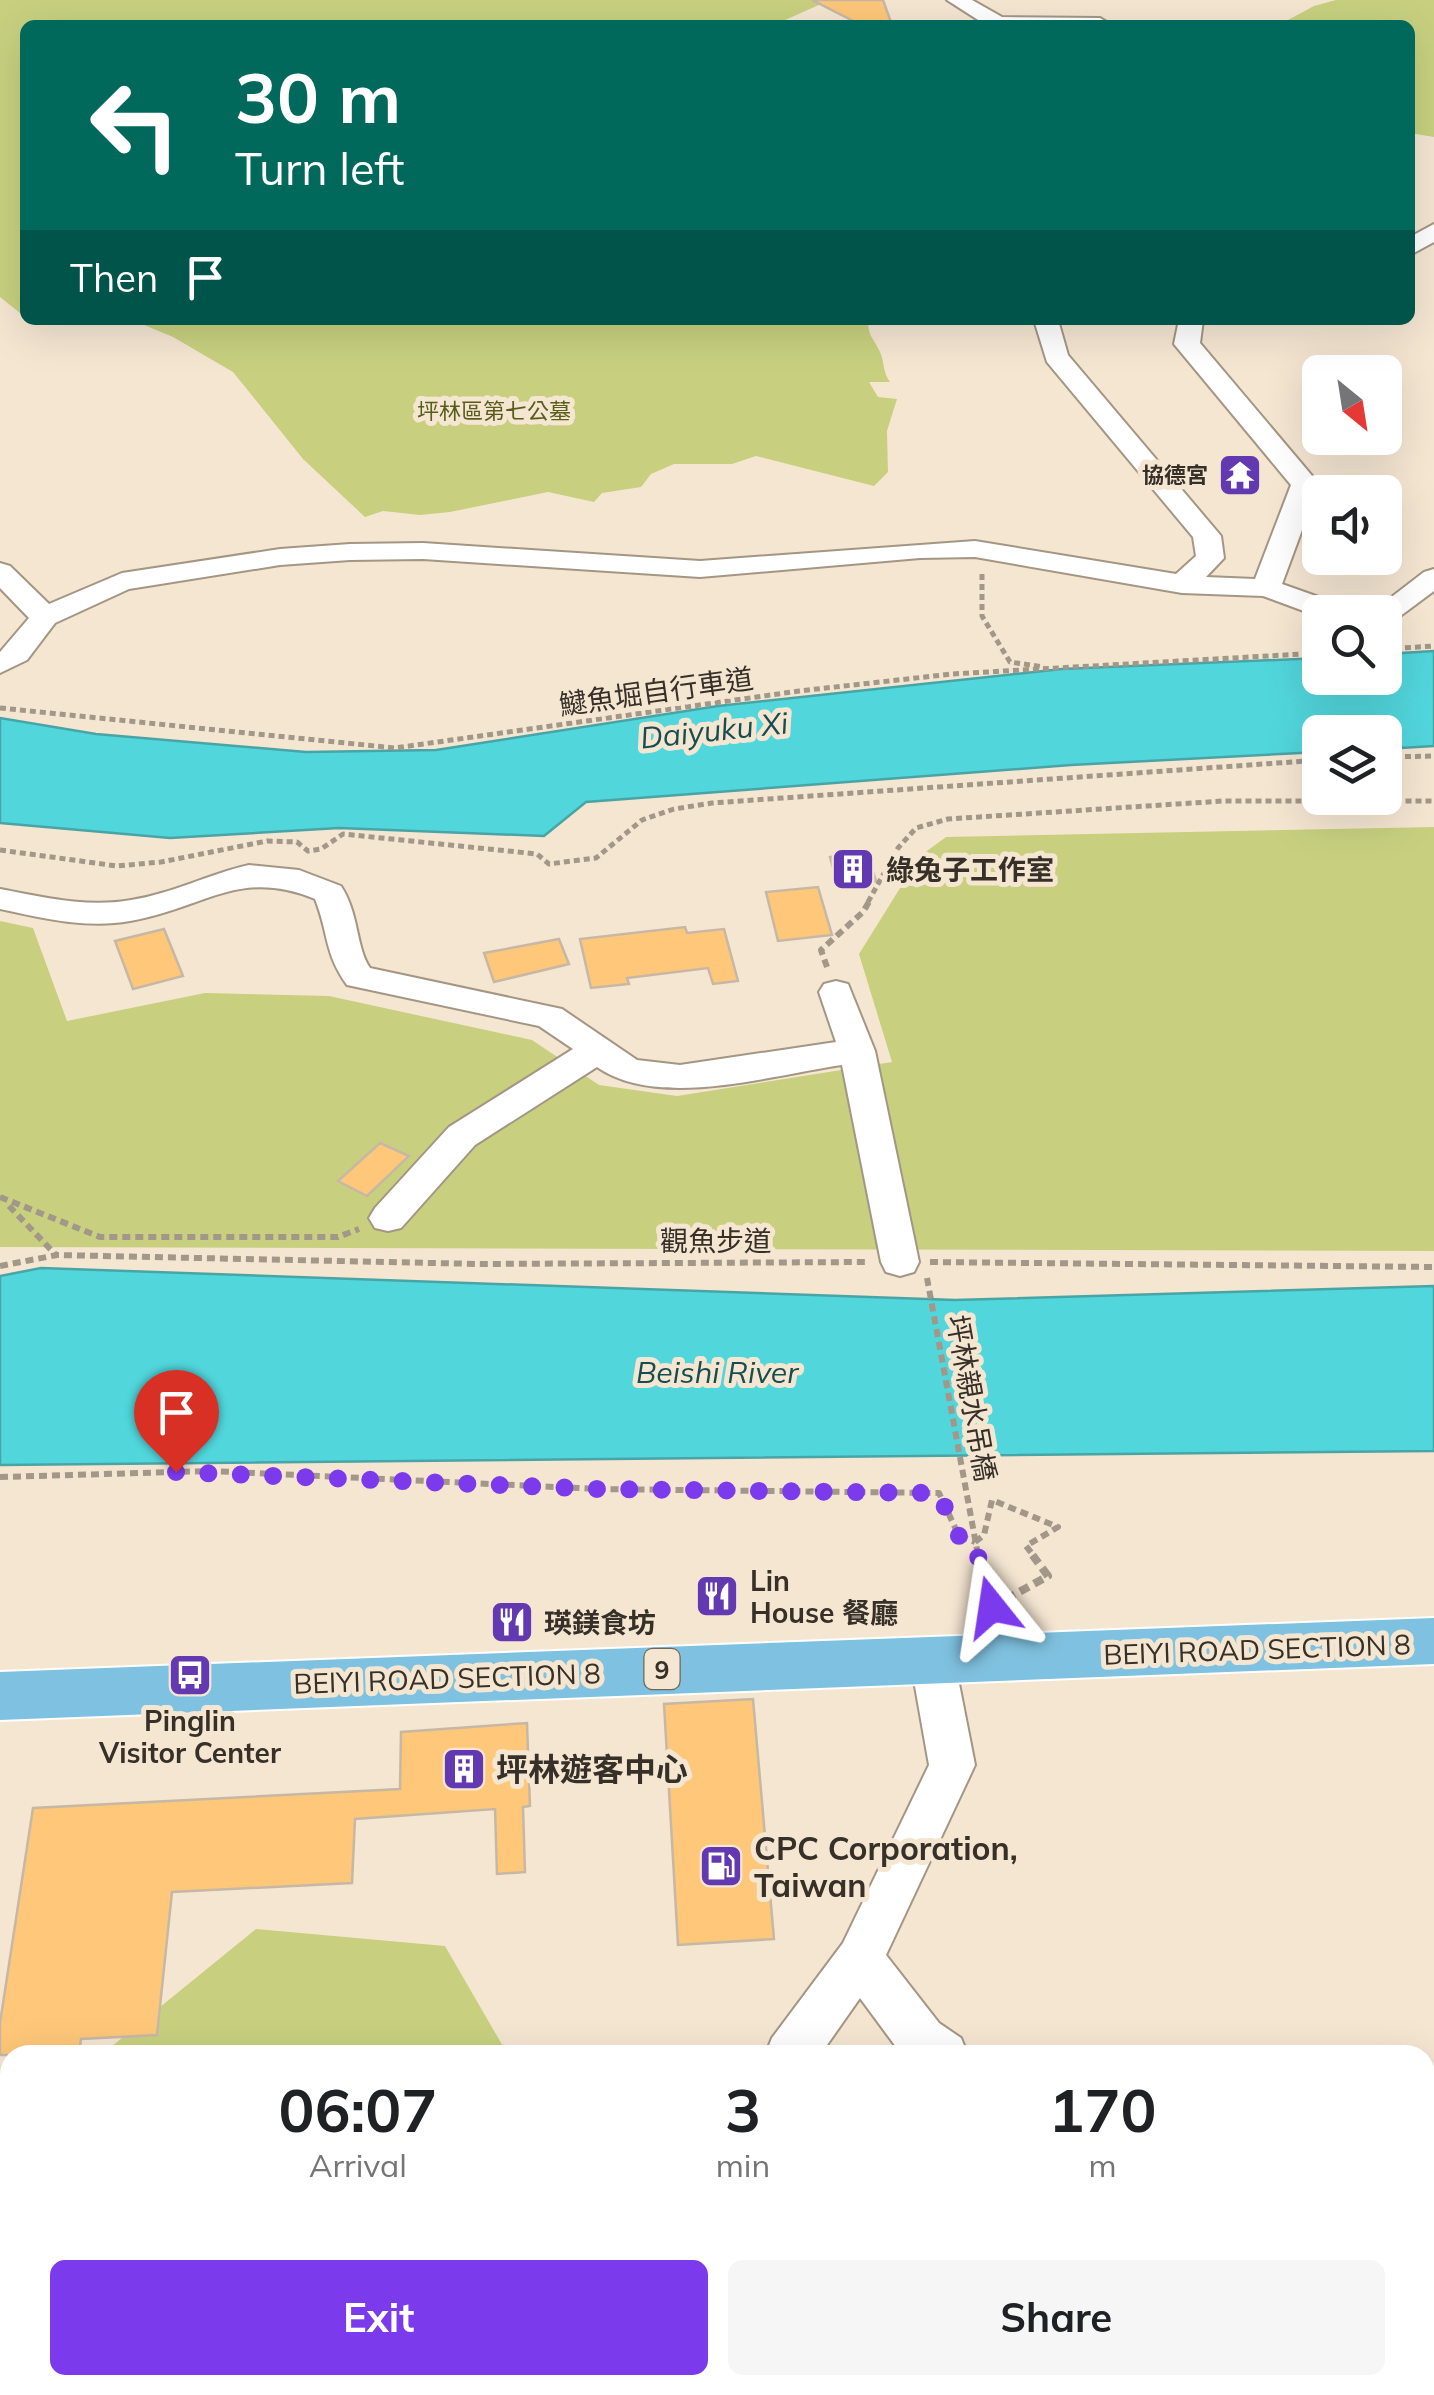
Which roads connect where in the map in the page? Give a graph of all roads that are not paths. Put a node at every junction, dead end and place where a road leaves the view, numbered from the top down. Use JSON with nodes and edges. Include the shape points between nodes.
{"nodes":[{"id":1,"x":949,"y":5,"type":"edge"},
{"id":2,"x":989,"y":20,"type":"edge"},
{"id":3,"x":1047,"y":325,"type":"edge"},
{"id":4,"x":1190,"y":325,"type":"edge"},
{"id":5,"x":0,"y":572,"type":"edge"},
{"id":6,"x":1434,"y":578,"type":"edge"},
{"id":7,"x":1182,"y":584,"type":"junction"},
{"id":8,"x":1266,"y":588,"type":"junction"},
{"id":9,"x":1302,"y":601,"type":"edge"},
{"id":10,"x":1402,"y":602,"type":"edge"},
{"id":11,"x":45,"y":617,"type":"junction"},
{"id":12,"x":0,"y":664,"type":"edge"},
{"id":13,"x":0,"y":900,"type":"edge"},
{"id":14,"x":836,"y":992,"type":"road end"},
{"id":15,"x":598,"y":1049,"type":"junction"},
{"id":16,"x":857,"y":1051,"type":"junction"},
{"id":17,"x":388,"y":1218,"type":"road end"},
{"id":18,"x":912,"y":1262,"type":"road end"},
{"id":19,"x":1434,"y":1641,"type":"edge"},
{"id":20,"x":932,"y":1658,"type":"junction"},
{"id":21,"x":0,"y":1696,"type":"edge"},
{"id":22,"x":860,"y":1959,"type":"junction"},
{"id":23,"x":797,"y":2045,"type":"edge"},
{"id":24,"x":928,"y":2045,"type":"edge"}],
"edges":[{"from":1,"to":2,"type":"street"},
{"from":3,"to":7,"type":"street","via":[[1056,357],[1207,536],[1210,558]]},
{"from":4,"to":8,"type":"street","via":[[1187,344],[1305,484]]},
{"from":5,"to":11,"type":"street"},
{"from":6,"to":10,"type":"street"},
{"from":7,"to":8,"type":"street"},
{"from":7,"to":11,"type":"street","via":[[975,549],[700,568],[423,551],[280,557],[122,582]]},
{"from":8,"to":9,"type":"street"},
{"from":11,"to":12,"type":"street","via":[[17,654]]},
{"from":13,"to":15,"type":"street","via":[[81,913],[132,911],[237,876],[301,878],[329,892],[346,959],[359,977],[550,1018]]},
{"from":14,"to":16,"type":"street"},
{"from":15,"to":16,"type":"street","via":[[628,1071],[680,1077]]},
{"from":15,"to":17,"type":"street","via":[[462,1136]]},
{"from":16,"to":18,"type":"street"},
{"from":19,"to":20,"type":"main road","name":"BEIYI ROAD SECTION 8","number":"9","via":[[997,1633]]},
{"from":20,"to":21,"type":"main road","name":"BEIYI ROAD SECTION 8","number":"9"},
{"from":20,"to":22,"type":"street","via":[[952,1765]]},
{"from":22,"to":23,"type":"street"},
{"from":22,"to":24,"type":"street"}]}
